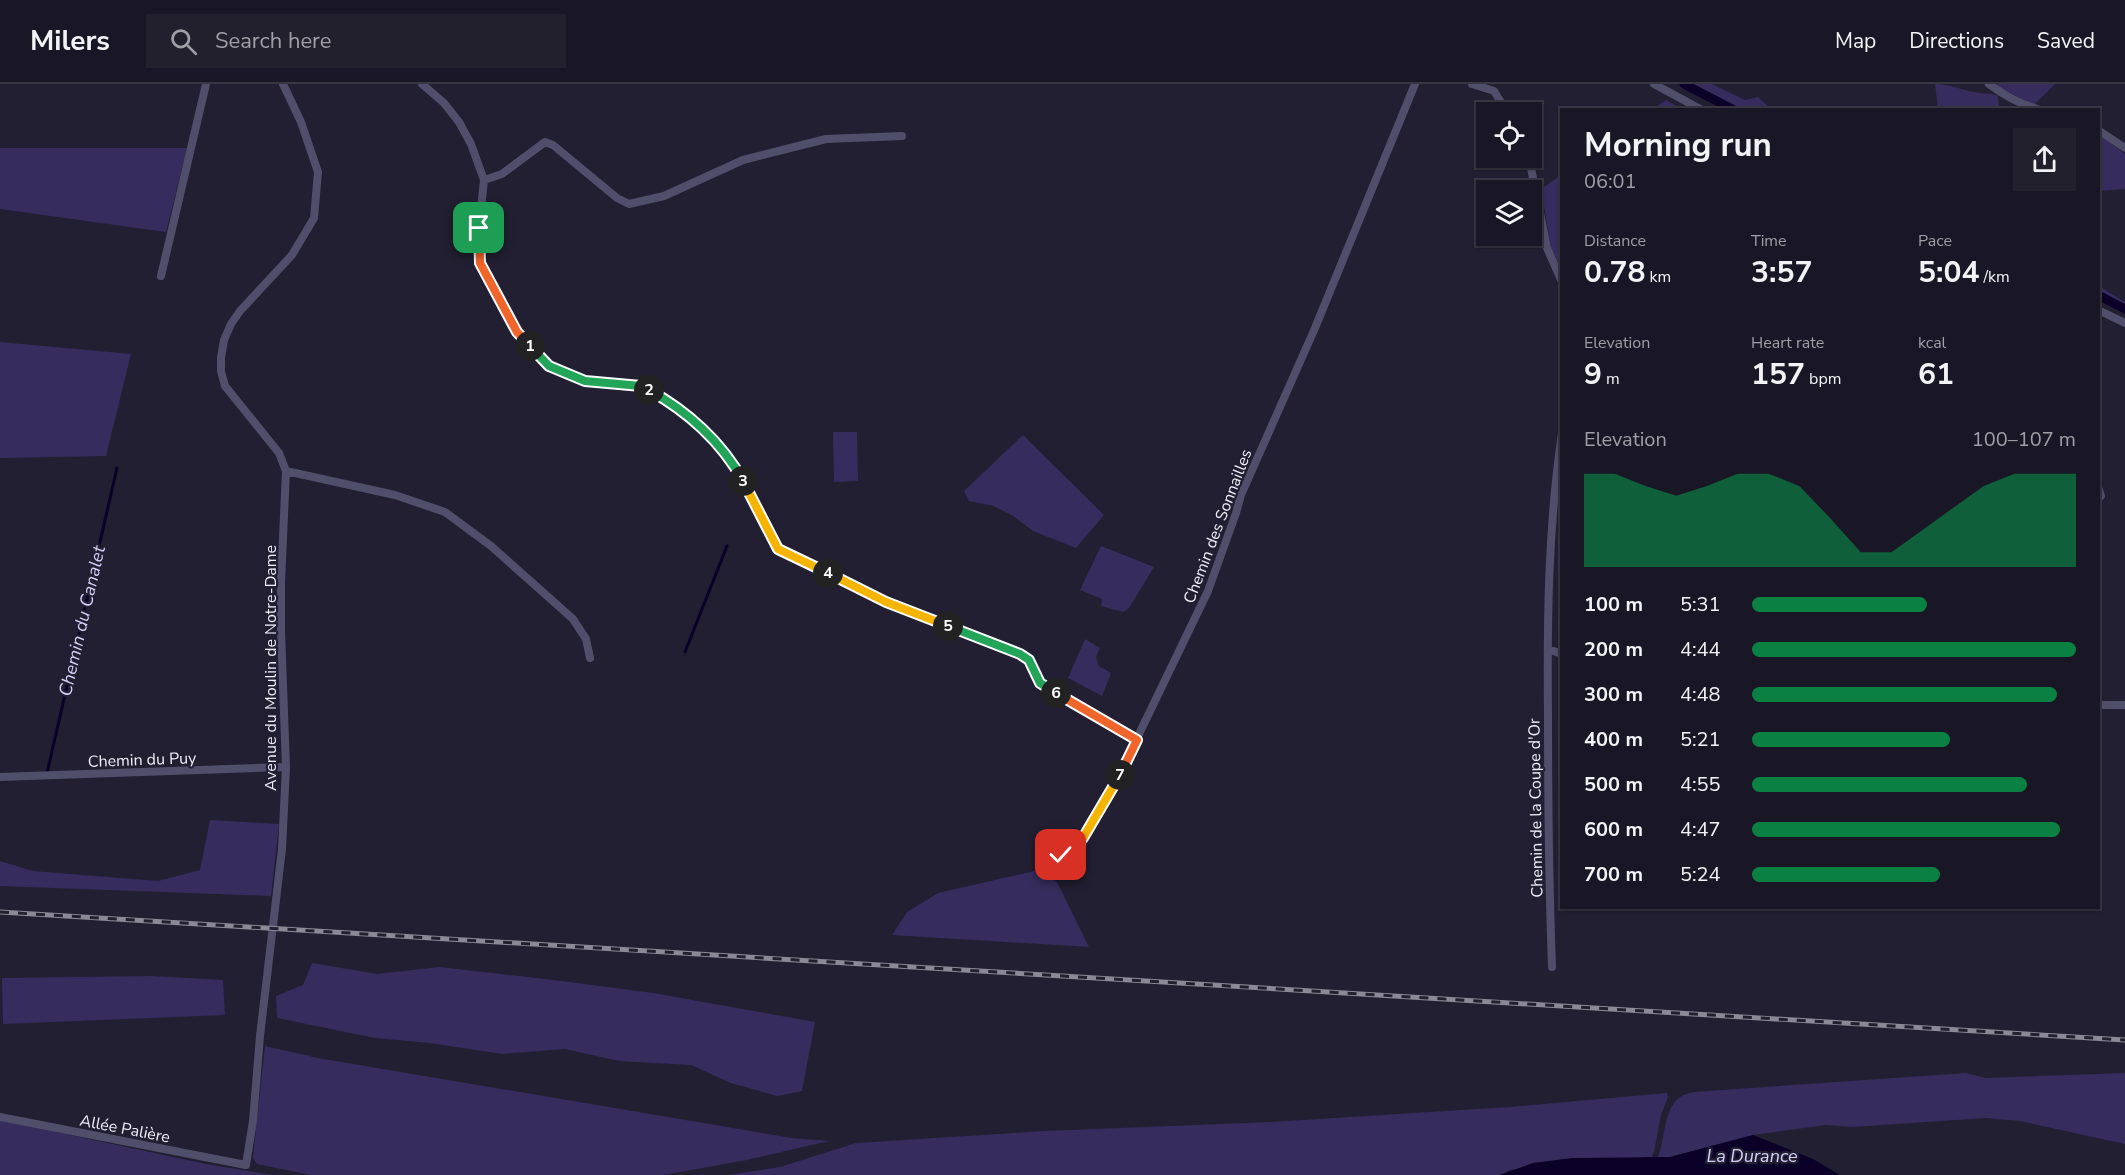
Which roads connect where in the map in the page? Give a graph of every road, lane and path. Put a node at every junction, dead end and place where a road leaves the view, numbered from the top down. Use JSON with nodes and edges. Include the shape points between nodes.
{"nodes":[{"id":1,"x":206,"y":84,"type":"edge"},
{"id":2,"x":283,"y":84,"type":"edge"},
{"id":3,"x":422,"y":84,"type":"edge"},
{"id":4,"x":1415,"y":84,"type":"edge"},
{"id":5,"x":1472,"y":84,"type":"edge"},
{"id":6,"x":1654,"y":84,"type":"edge"},
{"id":7,"x":1989,"y":84,"type":"edge"},
{"id":8,"x":1497,"y":87,"type":"edge"},
{"id":9,"x":1503,"y":102,"type":"edge"},
{"id":10,"x":1698,"y":108,"type":"edge"},
{"id":11,"x":2033,"y":108,"type":"edge"},
{"id":12,"x":2100,"y":131,"type":"edge"},
{"id":13,"x":902,"y":136,"type":"dead end"},
{"id":14,"x":2125,"y":148,"type":"edge"},
{"id":15,"x":1531,"y":168,"type":"edge"},
{"id":16,"x":484,"y":180,"type":"junction"},
{"id":17,"x":161,"y":276,"type":"dead end"},
{"id":18,"x":1560,"y":277,"type":"edge"},
{"id":19,"x":2100,"y":311,"type":"edge"},
{"id":20,"x":2125,"y":323,"type":"edge"},
{"id":21,"x":1560,"y":452,"type":"edge"},
{"id":22,"x":286,"y":471,"type":"junction"},
{"id":23,"x":1548,"y":649,"type":"junction"},
{"id":24,"x":1560,"y":653,"type":"edge"},
{"id":25,"x":590,"y":658,"type":"dead end"},
{"id":26,"x":2100,"y":705,"type":"edge"},
{"id":27,"x":2125,"y":705,"type":"edge"},
{"id":28,"x":1137,"y":740,"type":"junction"},
{"id":29,"x":286,"y":767,"type":"junction"},
{"id":30,"x":0,"y":777,"type":"edge"},
{"id":31,"x":1054,"y":859,"type":"dead end"},
{"id":32,"x":1552,"y":967,"type":"dead end"},
{"id":33,"x":0,"y":1117,"type":"edge"},
{"id":34,"x":246,"y":1165,"type":"joint"}],
"edges":[{"from":1,"to":17,"type":"street"},
{"from":2,"to":22,"type":"street","name":"Avenue du Moulin de Notre-Dame","via":[[318,172],[314,218],[292,255],[231,324],[224,340],[221,365],[225,386],[279,453]]},
{"from":3,"to":16,"type":"street","via":[[459,122]]},
{"from":4,"to":28,"type":"street","name":"Chemin des Sonnailles","via":[[1315,328],[1241,495],[1208,591]]},
{"from":5,"to":8,"type":"street"},
{"from":6,"to":10,"type":"street"},
{"from":7,"to":11,"type":"street","via":[[2006,97]]},
{"from":8,"to":9,"type":"street"},
{"from":12,"to":14,"type":"street"},
{"from":13,"to":16,"type":"street","via":[[825,139],[743,160],[641,203],[630,204],[617,198],[545,142],[502,174]]},
{"from":15,"to":18,"type":"street","via":[[1547,248]]},
{"from":16,"to":28,"type":"street","via":[[480,263],[517,332],[549,366],[585,381],[641,386],[667,400],[709,434],[739,473],[778,549],[886,602],[1020,654],[1029,660],[1040,683]]},
{"from":19,"to":20,"type":"street"},
{"from":21,"to":23,"type":"street","name":"Chemin de la Coupe d'Or","via":[[1550,545]]},
{"from":22,"to":25,"type":"street","via":[[395,495],[445,512],[491,546],[573,619],[586,639]]},
{"from":22,"to":29,"type":"street","name":"Avenue du Moulin de Notre-Dame","via":[[281,631]]},
{"from":23,"to":24,"type":"street"},
{"from":23,"to":32,"type":"street","name":"Chemin de la Coupe d'Or"},
{"from":26,"to":27,"type":"street"},
{"from":28,"to":31,"type":"street","name":"Chemin des Sonnailles","via":[[1090,828],[1083,838]]},
{"from":29,"to":30,"type":"street","name":"Chemin du Puy"},
{"from":29,"to":34,"type":"street","name":"Avenue du Moulin de Notre-Dame","via":[[282,849]]},
{"from":33,"to":34,"type":"street","name":"Allée Palière"}]}
